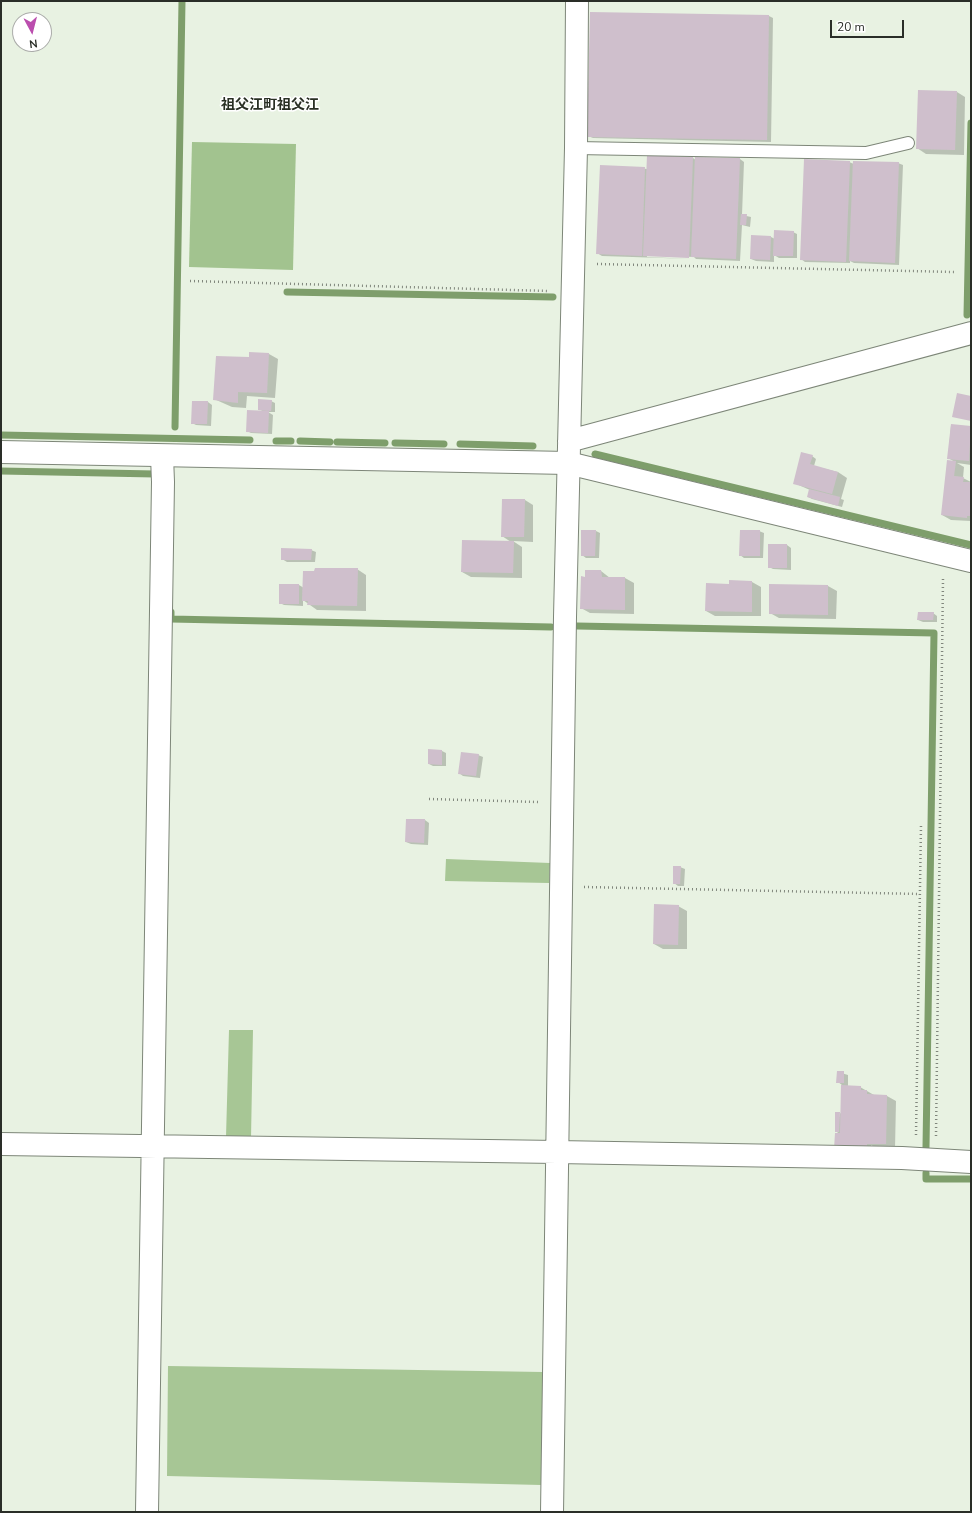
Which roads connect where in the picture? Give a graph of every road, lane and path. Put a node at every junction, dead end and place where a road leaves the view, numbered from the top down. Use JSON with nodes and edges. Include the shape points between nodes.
{"nodes":[{"id":1,"x":577,"y":1,"type":"edge"},
{"id":2,"x":908,"y":143,"type":"dead end"},
{"id":3,"x":576,"y":148,"type":"junction"},
{"id":4,"x":574,"y":263,"type":"junction"},
{"id":5,"x":954,"y":272,"type":"dead end"},
{"id":6,"x":190,"y":282,"type":"dead end"},
{"id":7,"x":573,"y":291,"type":"junction"},
{"id":8,"x":971,"y":333,"type":"edge"},
{"id":9,"x":569,"y":441,"type":"junction"},
{"id":10,"x":1,"y":452,"type":"edge"},
{"id":11,"x":162,"y":456,"type":"junction"},
{"id":12,"x":568,"y":463,"type":"junction"},
{"id":13,"x":943,"y":554,"type":"junction"},
{"id":14,"x":971,"y":561,"type":"edge"},
{"id":15,"x":429,"y":799,"type":"dead end"},
{"id":16,"x":562,"y":803,"type":"junction"},
{"id":17,"x":921,"y":825,"type":"dead end"},
{"id":18,"x":561,"y":887,"type":"junction"},
{"id":19,"x":920,"y":894,"type":"junction"},
{"id":20,"x":1,"y":1144,"type":"edge"},
{"id":21,"x":154,"y":1146,"type":"junction"},
{"id":22,"x":557,"y":1152,"type":"junction"},
{"id":23,"x":925,"y":1159,"type":"junction"},
{"id":24,"x":971,"y":1162,"type":"edge"},
{"id":25,"x":147,"y":1512,"type":"edge"},
{"id":26,"x":552,"y":1512,"type":"edge"}],
"edges":[{"from":1,"to":3,"type":"street"},
{"from":2,"to":3,"type":"lane","via":[[866,153]]},
{"from":3,"to":4,"type":"street"},
{"from":4,"to":5,"type":"path"},
{"from":4,"to":7,"type":"street"},
{"from":6,"to":7,"type":"path"},
{"from":7,"to":9,"type":"street"},
{"from":8,"to":9,"type":"street"},
{"from":9,"to":12,"type":"street"},
{"from":10,"to":11,"type":"street"},
{"from":11,"to":12,"type":"street"},
{"from":11,"to":21,"type":"street"},
{"from":12,"to":13,"type":"street"},
{"from":12,"to":16,"type":"street"},
{"from":13,"to":14,"type":"street"},
{"from":13,"to":23,"type":"path"},
{"from":15,"to":16,"type":"path"},
{"from":16,"to":18,"type":"street"},
{"from":17,"to":19,"type":"path"},
{"from":18,"to":19,"type":"path"},
{"from":18,"to":22,"type":"street"},
{"from":19,"to":23,"type":"path"},
{"from":20,"to":21,"type":"street"},
{"from":21,"to":22,"type":"street"},
{"from":21,"to":25,"type":"street"},
{"from":22,"to":23,"type":"street"},
{"from":22,"to":26,"type":"street"},
{"from":23,"to":24,"type":"street"}]}
